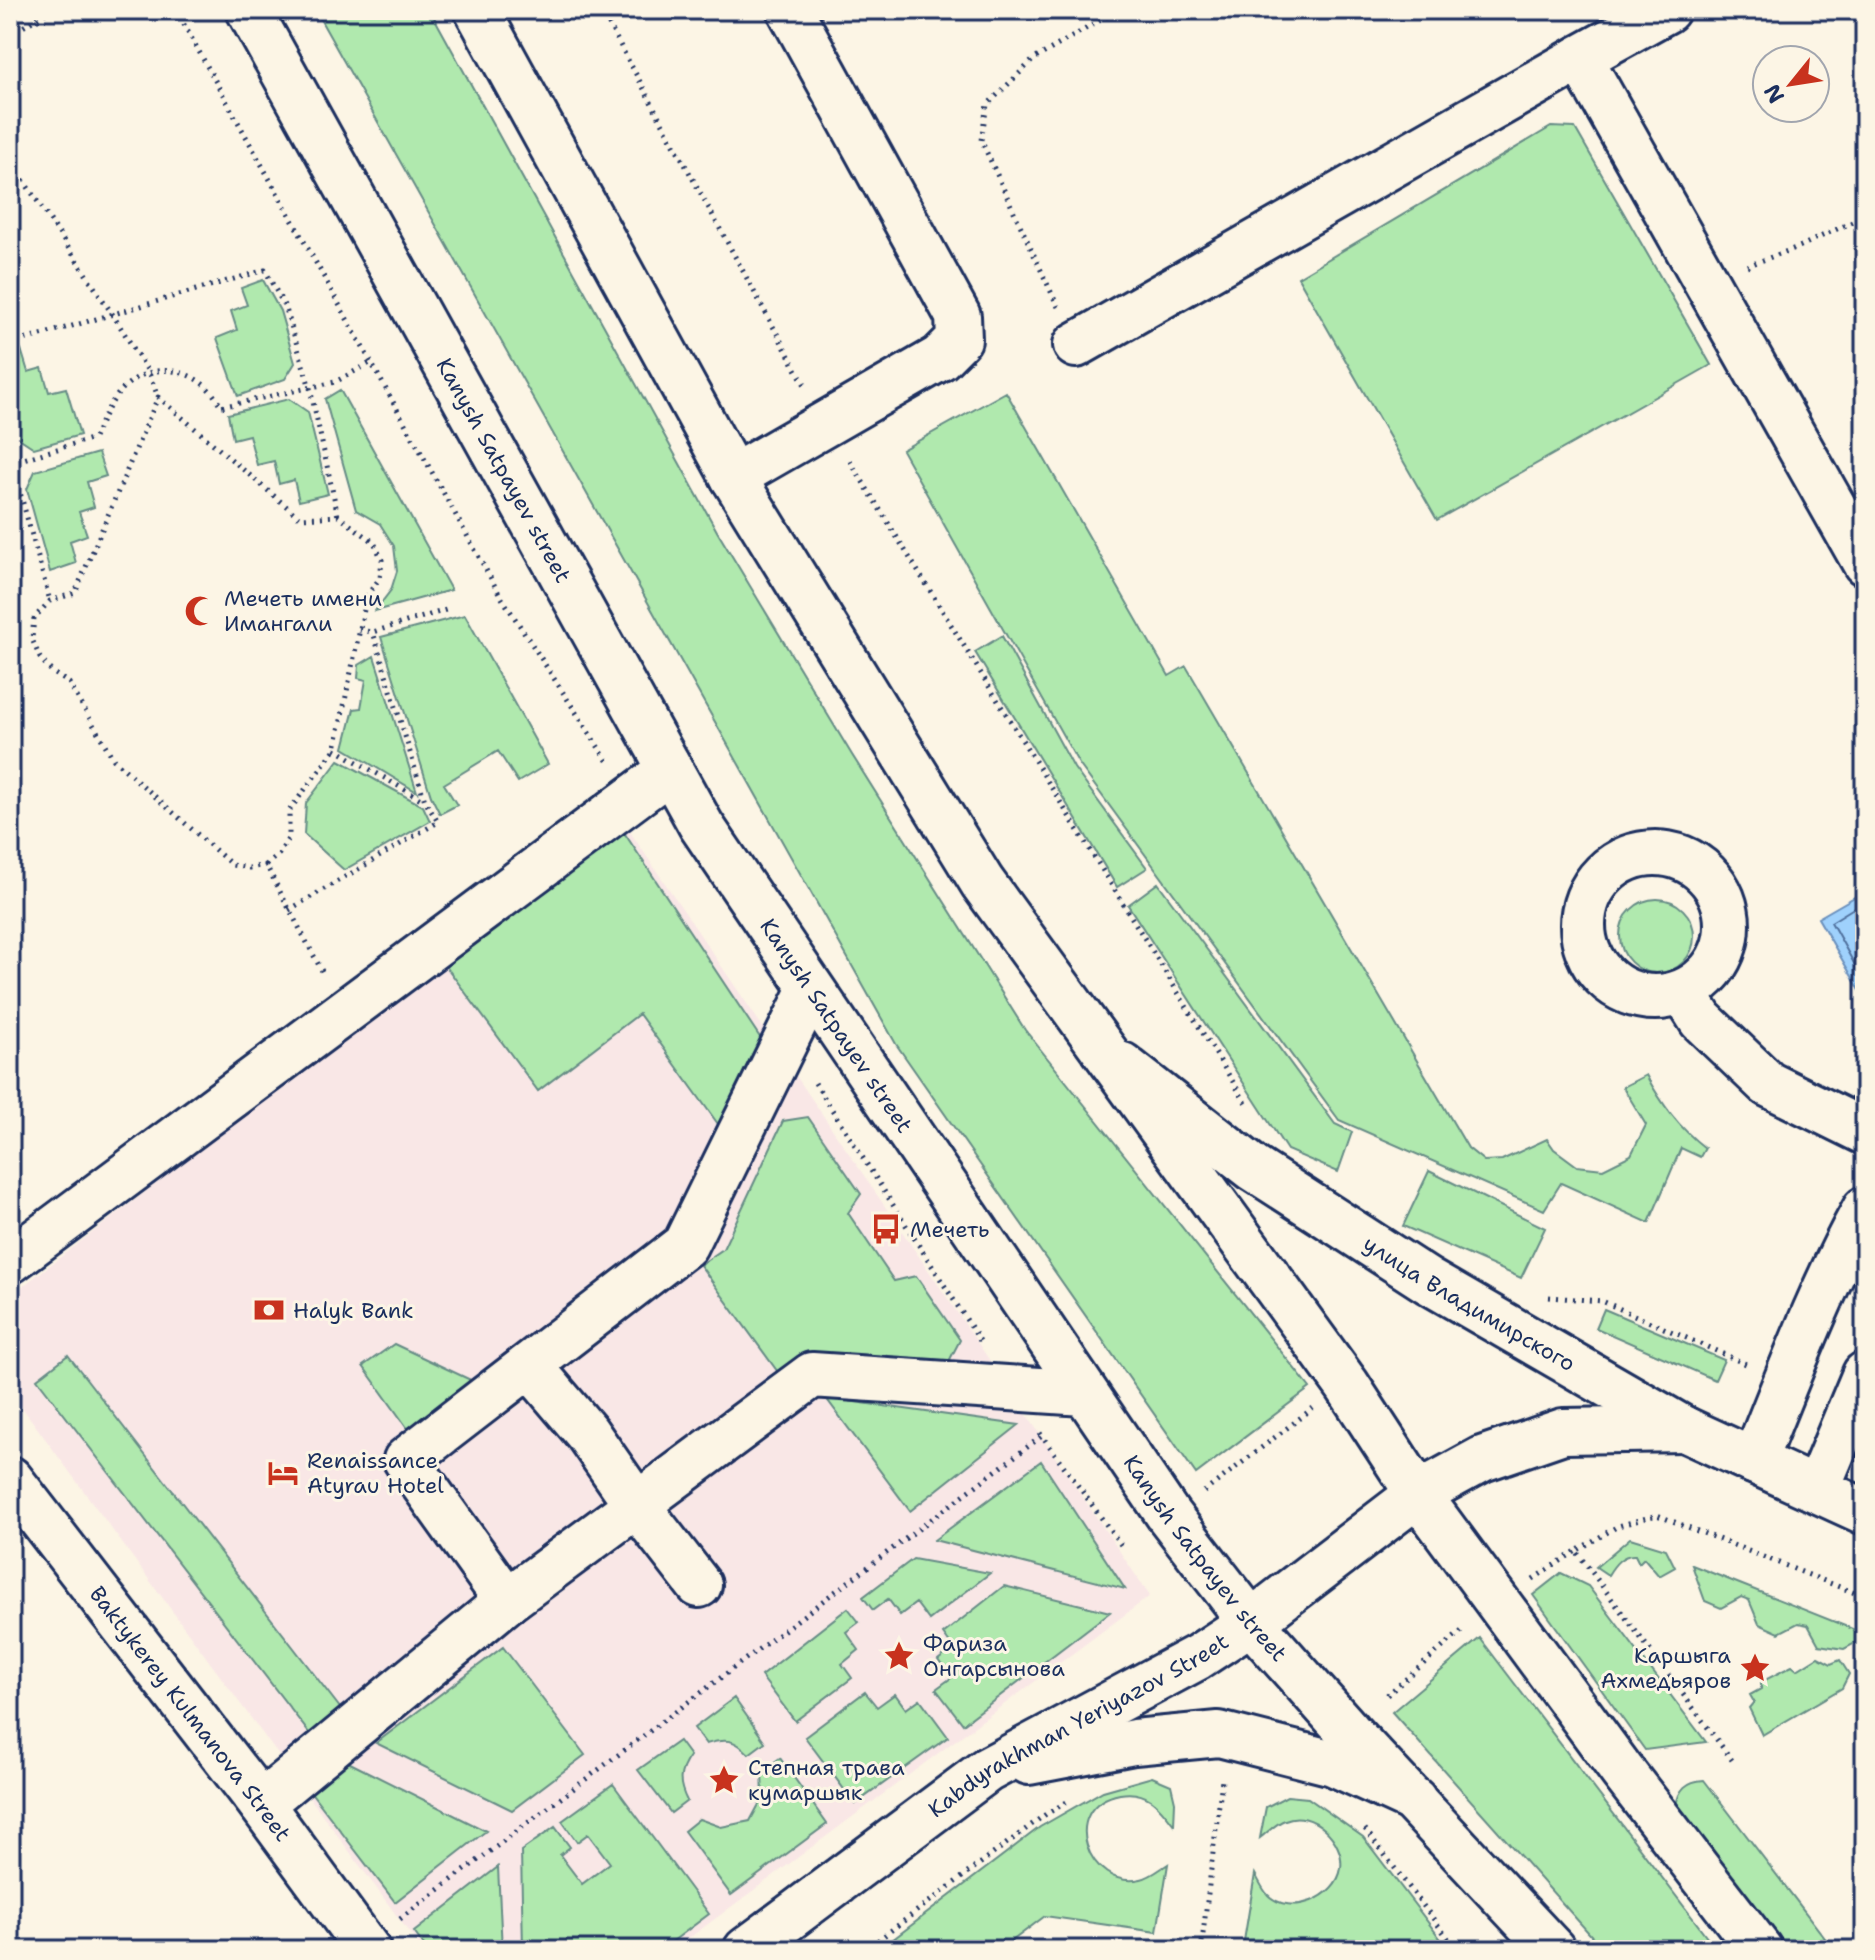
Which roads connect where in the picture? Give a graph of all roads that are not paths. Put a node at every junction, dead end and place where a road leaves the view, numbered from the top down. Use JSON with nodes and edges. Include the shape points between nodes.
{"nodes":[{"id":1,"x":249,"y":10,"type":"edge"},
{"id":2,"x":477,"y":10,"type":"edge"},
{"id":3,"x":790,"y":10,"type":"edge"},
{"id":4,"x":1667,"y":10,"type":"edge"},
{"id":5,"x":1580,"y":58,"type":"junction"},
{"id":6,"x":1076,"y":345,"type":"road end"},
{"id":7,"x":733,"y":477,"type":"junction"},
{"id":8,"x":1853,"y":512,"type":"edge"},
{"id":9,"x":1865,"y":563,"type":"edge"},
{"id":10,"x":670,"y":770,"type":"junction"},
{"id":11,"x":811,"y":989,"type":"junction"},
{"id":12,"x":1684,"y":993,"type":"dead end"},
{"id":13,"x":1102,"y":1049,"type":"junction"},
{"id":14,"x":1865,"y":1132,"type":"edge"},
{"id":15,"x":1865,"y":1209,"type":"edge"},
{"id":16,"x":10,"y":1261,"type":"edge"},
{"id":17,"x":530,"y":1366,"type":"junction"},
{"id":18,"x":1865,"y":1374,"type":"edge"},
{"id":19,"x":1084,"y":1393,"type":"junction"},
{"id":20,"x":1684,"y":1429,"type":"junction"},
{"id":21,"x":1754,"y":1461,"type":"junction"},
{"id":22,"x":10,"y":1479,"type":"edge"},
{"id":23,"x":1817,"y":1489,"type":"junction"},
{"id":24,"x":1418,"y":1494,"type":"junction"},
{"id":25,"x":637,"y":1505,"type":"junction"},
{"id":26,"x":1865,"y":1512,"type":"edge"},
{"id":27,"x":699,"y":1585,"type":"dead end"},
{"id":28,"x":507,"y":1601,"type":"junction"},
{"id":29,"x":1251,"y":1622,"type":"junction"},
{"id":30,"x":987,"y":1770,"type":"junction"},
{"id":31,"x":1416,"y":1801,"type":"junction"},
{"id":32,"x":261,"y":1804,"type":"junction"},
{"id":33,"x":367,"y":1948,"type":"edge"},
{"id":34,"x":746,"y":1950,"type":"edge"},
{"id":35,"x":1553,"y":1950,"type":"edge"},
{"id":36,"x":1760,"y":1950,"type":"edge"}],
"edges":[{"from":1,"to":10,"type":"main road","name":"Kanysh Satpayev street"},
{"from":2,"to":7,"type":"main road"},
{"from":3,"to":7,"type":"main road","via":[[958,316],[959,339],[940,358]]},
{"from":4,"to":5,"type":"main road"},
{"from":5,"to":6,"type":"main road"},
{"from":5,"to":8,"type":"main road","via":[[1705,281]]},
{"from":7,"to":13,"type":"main road","via":[[982,882]]},
{"from":8,"to":9,"type":"main road"},
{"from":10,"to":11,"type":"main road","name":"Kanysh Satpayev street"},
{"from":10,"to":16,"type":"main road"},
{"from":11,"to":17,"type":"main road","via":[[685,1245]]},
{"from":11,"to":19,"type":"main road","name":"Kanysh Satpayev street"},
{"from":12,"to":14,"type":"main road","via":[[1701,1020],[1768,1084]]},
{"from":13,"to":20,"type":"main road","name":"улица Владимирского","via":[[1253,1168],[1428,1281]]},
{"from":13,"to":24,"type":"main road","via":[[1347,1385]]},
{"from":15,"to":21,"type":"main road"},
{"from":17,"to":25,"type":"main road","via":[[587,1433]]},
{"from":17,"to":28,"type":"main road","via":[[406,1460]]},
{"from":18,"to":23,"type":"main road"},
{"from":19,"to":25,"type":"main road","via":[[812,1375]]},
{"from":19,"to":29,"type":"main road","name":"Kanysh Satpayev street"},
{"from":20,"to":21,"type":"main road","name":"улица Владимирского"},
{"from":20,"to":24,"type":"main road","name":"Kabdyrakhman Yeriyazov Street","via":[[1563,1431],[1482,1459]]},
{"from":21,"to":23,"type":"main road","name":"улица Владимирского"},
{"from":22,"to":32,"type":"main road","name":"Baktykerey Kulmanova Street"},
{"from":23,"to":26,"type":"main road","name":"улица Владимирского"},
{"from":24,"to":29,"type":"main road","name":"Kabdyrakhman Yeriyazov Street"},
{"from":24,"to":36,"type":"main road"},
{"from":25,"to":27,"type":"main road"},
{"from":25,"to":28,"type":"main road"},
{"from":28,"to":32,"type":"main road"},
{"from":29,"to":30,"type":"main road","name":"Kabdyrakhman Yeriyazov Street","via":[[1198,1657]]},
{"from":29,"to":31,"type":"main road","name":"Kanysh Satpayev street"},
{"from":30,"to":31,"type":"main road","via":[[1134,1742],[1219,1734],[1333,1763]]},
{"from":30,"to":34,"type":"main road","name":"Kabdyrakhman Yeriyazov Street"},
{"from":31,"to":35,"type":"main road","name":"Kanysh Satpayev street"},
{"from":32,"to":33,"type":"main road","name":"Baktykerey Kulmanova Street"}]}
